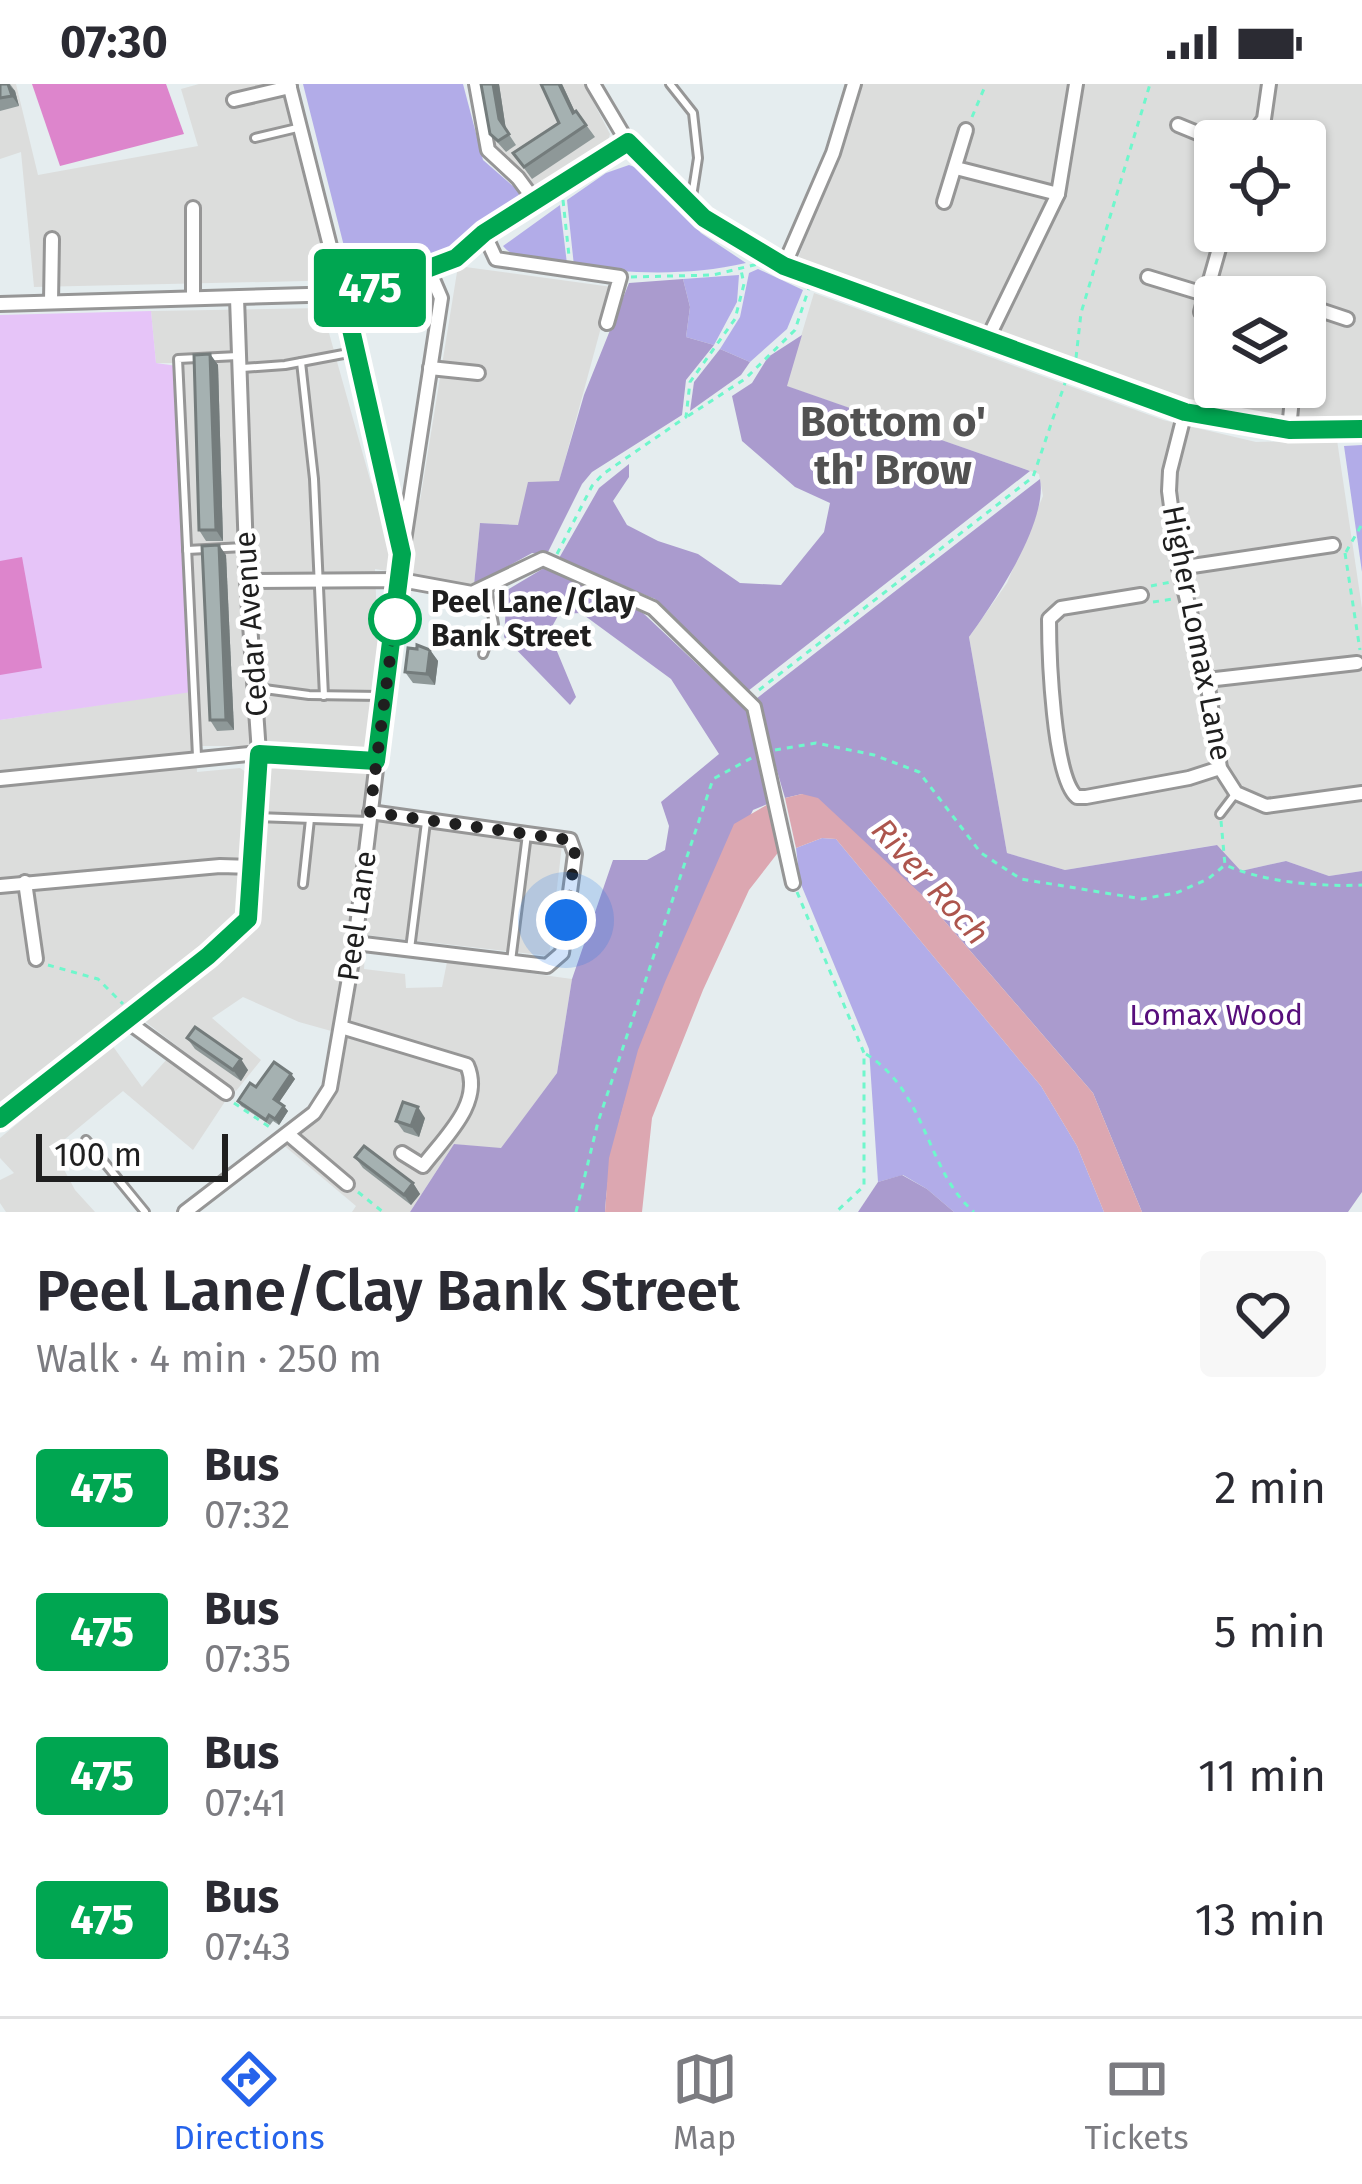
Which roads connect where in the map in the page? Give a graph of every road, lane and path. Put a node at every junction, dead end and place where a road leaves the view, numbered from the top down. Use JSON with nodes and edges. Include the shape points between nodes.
{"nodes":[{"id":1,"x":476,"y":84,"type":"edge"},
{"id":2,"x":593,"y":84,"type":"edge"},
{"id":3,"x":670,"y":84,"type":"edge"},
{"id":4,"x":854,"y":84,"type":"edge"},
{"id":5,"x":986,"y":84,"type":"edge"},
{"id":6,"x":1076,"y":84,"type":"edge"},
{"id":7,"x":1150,"y":84,"type":"edge"},
{"id":8,"x":1269,"y":84,"type":"edge"},
{"id":9,"x":290,"y":86,"type":"edge"},
{"id":10,"x":234,"y":100,"type":"dead end"},
{"id":11,"x":1263,"y":120,"type":"edge"},
{"id":12,"x":1178,"y":125,"type":"dead end"},
{"id":13,"x":300,"y":127,"type":"junction"},
{"id":14,"x":966,"y":130,"type":"joint"},
{"id":15,"x":1194,"y":132,"type":"edge"},
{"id":16,"x":255,"y":138,"type":"dead end"},
{"id":17,"x":628,"y":142,"type":"junction"},
{"id":18,"x":956,"y":168,"type":"junction"},
{"id":19,"x":561,"y":184,"type":"junction"},
{"id":20,"x":1058,"y":194,"type":"junction"},
{"id":21,"x":535,"y":201,"type":"junction"},
{"id":22,"x":944,"y":202,"type":"dead end"},
{"id":23,"x":690,"y":205,"type":"junction"},
{"id":24,"x":193,"y":208,"type":"dead end"},
{"id":25,"x":484,"y":233,"type":"junction"},
{"id":26,"x":52,"y":239,"type":"dead end"},
{"id":27,"x":770,"y":258,"type":"junction"},
{"id":28,"x":784,"y":266,"type":"junction"},
{"id":29,"x":741,"y":269,"type":"junction"},
{"id":30,"x":428,"y":270,"type":"junction"},
{"id":31,"x":571,"y":270,"type":"junction"},
{"id":32,"x":813,"y":277,"type":"junction"},
{"id":33,"x":1148,"y":277,"type":"dead end"},
{"id":34,"x":620,"y":278,"type":"junction"},
{"id":35,"x":1194,"y":291,"type":"edge"},
{"id":36,"x":343,"y":294,"type":"junction"},
{"id":37,"x":193,"y":298,"type":"junction"},
{"id":38,"x":237,"y":298,"type":"junction"},
{"id":39,"x":51,"y":302,"type":"junction"},
{"id":40,"x":0,"y":304,"type":"edge"},
{"id":41,"x":1326,"y":313,"type":"edge"},
{"id":42,"x":1347,"y":320,"type":"dead end"},
{"id":43,"x":607,"y":323,"type":"dead end"},
{"id":44,"x":987,"y":340,"type":"junction"},
{"id":45,"x":357,"y":352,"type":"junction"},
{"id":46,"x":238,"y":362,"type":"junction"},
{"id":47,"x":301,"y":362,"type":"junction"},
{"id":48,"x":430,"y":368,"type":"junction"},
{"id":49,"x":1072,"y":371,"type":"junction"},
{"id":50,"x":478,"y":373,"type":"dead end"},
{"id":51,"x":1291,"y":408,"type":"edge"},
{"id":52,"x":1185,"y":412,"type":"junction"},
{"id":53,"x":686,"y":417,"type":"junction"},
{"id":54,"x":1362,"y":429,"type":"edge"},
{"id":55,"x":1289,"y":430,"type":"junction"},
{"id":56,"x":1362,"y":524,"type":"edge"},
{"id":57,"x":246,"y":547,"type":"junction"},
{"id":58,"x":1339,"y":549,"type":"junction"},
{"id":59,"x":187,"y":550,"type":"junction"},
{"id":60,"x":402,"y":554,"type":"junction"},
{"id":61,"x":552,"y":563,"type":"junction"},
{"id":62,"x":1181,"y":574,"type":"junction"},
{"id":63,"x":319,"y":580,"type":"junction"},
{"id":64,"x":401,"y":580,"type":"junction"},
{"id":65,"x":247,"y":581,"type":"junction"},
{"id":66,"x":487,"y":587,"type":"junction"},
{"id":67,"x":1141,"y":595,"type":"junction"},
{"id":68,"x":1186,"y":597,"type":"junction"},
{"id":69,"x":483,"y":655,"type":"dead end"},
{"id":70,"x":1357,"y":663,"type":"joint"},
{"id":71,"x":1207,"y":680,"type":"junction"},
{"id":72,"x":254,"y":688,"type":"junction"},
{"id":73,"x":324,"y":696,"type":"junction"},
{"id":74,"x":385,"y":696,"type":"junction"},
{"id":75,"x":746,"y":700,"type":"junction"},
{"id":76,"x":764,"y":751,"type":"junction"},
{"id":77,"x":259,"y":754,"type":"junction"},
{"id":78,"x":197,"y":759,"type":"junction"},
{"id":79,"x":376,"y":761,"type":"junction"},
{"id":80,"x":1220,"y":768,"type":"junction"},
{"id":81,"x":0,"y":779,"type":"edge"},
{"id":82,"x":1236,"y":794,"type":"junction"},
{"id":83,"x":1362,"y":794,"type":"edge"},
{"id":84,"x":1220,"y":814,"type":"joint"},
{"id":85,"x":256,"y":817,"type":"junction"},
{"id":86,"x":370,"y":817,"type":"junction"},
{"id":87,"x":310,"y":819,"type":"junction"},
{"id":88,"x":426,"y":820,"type":"junction"},
{"id":89,"x":527,"y":834,"type":"junction"},
{"id":90,"x":1225,"y":865,"type":"junction"},
{"id":91,"x":254,"y":867,"type":"junction"},
{"id":92,"x":25,"y":882,"type":"junction"},
{"id":93,"x":793,"y":883,"type":"joint"},
{"id":94,"x":303,"y":884,"type":"dead end"},
{"id":95,"x":1362,"y":885,"type":"edge"},
{"id":96,"x":0,"y":886,"type":"edge"},
{"id":97,"x":355,"y":943,"type":"junction"},
{"id":98,"x":410,"y":949,"type":"junction"},
{"id":99,"x":36,"y":959,"type":"joint"},
{"id":100,"x":511,"y":961,"type":"junction"},
{"id":101,"x":131,"y":1018,"type":"junction"},
{"id":102,"x":341,"y":1027,"type":"junction"},
{"id":103,"x":864,"y":1053,"type":"junction"},
{"id":104,"x":226,"y":1093,"type":"joint"},
{"id":105,"x":0,"y":1119,"type":"edge"},
{"id":106,"x":286,"y":1135,"type":"junction"},
{"id":107,"x":86,"y":1139,"type":"dead end"},
{"id":108,"x":402,"y":1153,"type":"dead end"},
{"id":109,"x":346,"y":1184,"type":"joint"},
{"id":110,"x":146,"y":1212,"type":"edge"},
{"id":111,"x":185,"y":1212,"type":"edge"},
{"id":112,"x":383,"y":1212,"type":"edge"},
{"id":113,"x":575,"y":1212,"type":"edge"},
{"id":114,"x":836,"y":1212,"type":"edge"},
{"id":115,"x":974,"y":1212,"type":"edge"}],
"edges":[{"from":1,"to":21,"type":"street","via":[[488,150]]},
{"from":2,"to":17,"type":"street"},
{"from":3,"to":23,"type":"lane","via":[[694,112]]},
{"from":4,"to":28,"type":"street"},
{"from":5,"to":14,"type":"path"},
{"from":6,"to":20,"type":"street"},
{"from":7,"to":49,"type":"path"},
{"from":8,"to":11,"type":"street"},
{"from":9,"to":10,"type":"street"},
{"from":9,"to":13,"type":"street"},
{"from":12,"to":15,"type":"street"},
{"from":13,"to":16,"type":"lane"},
{"from":13,"to":36,"type":"street"},
{"from":14,"to":18,"type":"street"},
{"from":17,"to":19,"type":"street"},
{"from":17,"to":23,"type":"street"},
{"from":18,"to":20,"type":"street"},
{"from":18,"to":22,"type":"street"},
{"from":19,"to":21,"type":"street"},
{"from":19,"to":31,"type":"path"},
{"from":20,"to":44,"type":"street"},
{"from":21,"to":25,"type":"street"},
{"from":23,"to":27,"type":"street"},
{"from":24,"to":37,"type":"street"},
{"from":25,"to":30,"type":"street"},
{"from":25,"to":31,"type":"street","via":[[496,259]]},
{"from":26,"to":39,"type":"street"},
{"from":27,"to":28,"type":"street"},
{"from":27,"to":29,"type":"path"},
{"from":28,"to":32,"type":"street"},
{"from":29,"to":34,"type":"path"},
{"from":29,"to":53,"type":"path","via":[[735,319],[690,382]]},
{"from":30,"to":36,"type":"street"},
{"from":30,"to":48,"type":"street","name":"Peel Lane","via":[[441,298]]},
{"from":31,"to":34,"type":"street"},
{"from":32,"to":44,"type":"street"},
{"from":32,"to":53,"type":"path","via":[[795,330],[745,379]]},
{"from":33,"to":35,"type":"street"},
{"from":34,"to":43,"type":"street"},
{"from":36,"to":38,"type":"street"},
{"from":36,"to":45,"type":"street"},
{"from":37,"to":38,"type":"street"},
{"from":37,"to":39,"type":"street"},
{"from":38,"to":46,"type":"street","name":"Cedar Avenue"},
{"from":39,"to":40,"type":"street"},
{"from":41,"to":42,"type":"street"},
{"from":44,"to":49,"type":"street"},
{"from":45,"to":47,"type":"lane"},
{"from":45,"to":60,"type":"street"},
{"from":46,"to":47,"type":"lane"},
{"from":46,"to":57,"type":"street","name":"Cedar Avenue"},
{"from":46,"to":59,"type":"lane","via":[[178,359]]},
{"from":47,"to":63,"type":"lane"},
{"from":48,"to":50,"type":"street"},
{"from":48,"to":60,"type":"street","name":"Peel Lane"},
{"from":49,"to":52,"type":"street"},
{"from":49,"to":75,"type":"path","via":[[1033,477]]},
{"from":51,"to":55,"type":"street"},
{"from":52,"to":55,"type":"street"},
{"from":52,"to":62,"type":"street","name":"Higher Lomax Lane","via":[[1170,471]]},
{"from":53,"to":61,"type":"path","via":[[603,473]]},
{"from":54,"to":55,"type":"street"},
{"from":56,"to":58,"type":"path"},
{"from":57,"to":59,"type":"lane"},
{"from":57,"to":65,"type":"street","name":"Cedar Avenue"},
{"from":58,"to":62,"type":"street"},
{"from":58,"to":70,"type":"path"},
{"from":59,"to":78,"type":"lane"},
{"from":60,"to":64,"type":"street","name":"Peel Lane"},
{"from":61,"to":66,"type":"street","via":[[543,559]]},
{"from":61,"to":75,"type":"street","via":[[653,608]]},
{"from":62,"to":67,"type":"path"},
{"from":62,"to":68,"type":"street","name":"Higher Lomax Lane"},
{"from":63,"to":64,"type":"street"},
{"from":63,"to":65,"type":"street"},
{"from":63,"to":73,"type":"lane"},
{"from":64,"to":66,"type":"street","via":[[472,593]]},
{"from":64,"to":74,"type":"street","name":"Peel Lane"},
{"from":65,"to":72,"type":"street","name":"Cedar Avenue"},
{"from":66,"to":69,"type":"lane","via":[[494,624]]},
{"from":67,"to":68,"type":"path","via":[[1154,602]]},
{"from":67,"to":80,"type":"street","via":[[1061,608],[1049,619],[1067,787],[1086,797]]},
{"from":68,"to":71,"type":"street","name":"Higher Lomax Lane"},
{"from":70,"to":71,"type":"street"},
{"from":71,"to":80,"type":"street","name":"Higher Lomax Lane"},
{"from":72,"to":73,"type":"lane"},
{"from":72,"to":77,"type":"street","name":"Cedar Avenue"},
{"from":73,"to":74,"type":"lane"},
{"from":74,"to":79,"type":"street","name":"Peel Lane"},
{"from":75,"to":76,"type":"street"},
{"from":76,"to":90,"type":"path","via":[[816,743],[919,772],[981,853],[1021,879],[1142,899],[1176,893]]},
{"from":76,"to":93,"type":"street"},
{"from":76,"to":113,"type":"path","via":[[713,779]]},
{"from":77,"to":78,"type":"street"},
{"from":77,"to":79,"type":"street"},
{"from":77,"to":85,"type":"street","name":"Cedar Avenue"},
{"from":78,"to":81,"type":"street"},
{"from":79,"to":86,"type":"street","name":"Peel Lane"},
{"from":80,"to":82,"type":"street","name":"Higher Lomax Lane"},
{"from":82,"to":83,"type":"street","name":"Higher Lomax Lane","via":[[1266,806]]},
{"from":82,"to":84,"type":"lane"},
{"from":84,"to":90,"type":"path"},
{"from":85,"to":87,"type":"lane"},
{"from":85,"to":91,"type":"street","name":"Cedar Avenue"},
{"from":86,"to":87,"type":"lane"},
{"from":86,"to":88,"type":"street"},
{"from":86,"to":97,"type":"street","name":"Peel Lane"},
{"from":87,"to":94,"type":"lane"},
{"from":88,"to":89,"type":"street"},
{"from":88,"to":98,"type":"lane"},
{"from":89,"to":100,"type":"lane"},
{"from":89,"to":100,"type":"street","via":[[570,840],[575,854],[562,953],[547,966]]},
{"from":90,"to":95,"type":"path","via":[[1309,885]]},
{"from":91,"to":92,"type":"street"},
{"from":91,"to":101,"type":"street","name":"Cedar Avenue","via":[[248,919]]},
{"from":92,"to":96,"type":"street"},
{"from":92,"to":99,"type":"street"},
{"from":93,"to":103,"type":"path"},
{"from":97,"to":98,"type":"street"},
{"from":97,"to":102,"type":"street","name":"Peel Lane"},
{"from":98,"to":100,"type":"street"},
{"from":99,"to":101,"type":"path","via":[[98,979]]},
{"from":101,"to":104,"type":"street"},
{"from":101,"to":105,"type":"street","name":"Cedar Avenue"},
{"from":102,"to":106,"type":"street","name":"Peel Lane","via":[[330,1088]]},
{"from":102,"to":108,"type":"street","via":[[467,1065],[466,1109],[423,1166]]},
{"from":103,"to":114,"type":"path","via":[[864,1186]]},
{"from":103,"to":115,"type":"path","via":[[893,1075],[953,1191]]},
{"from":104,"to":106,"type":"path"},
{"from":106,"to":109,"type":"street"},
{"from":106,"to":111,"type":"street","name":"Peel Lane"},
{"from":107,"to":110,"type":"lane"},
{"from":109,"to":112,"type":"path"}]}
